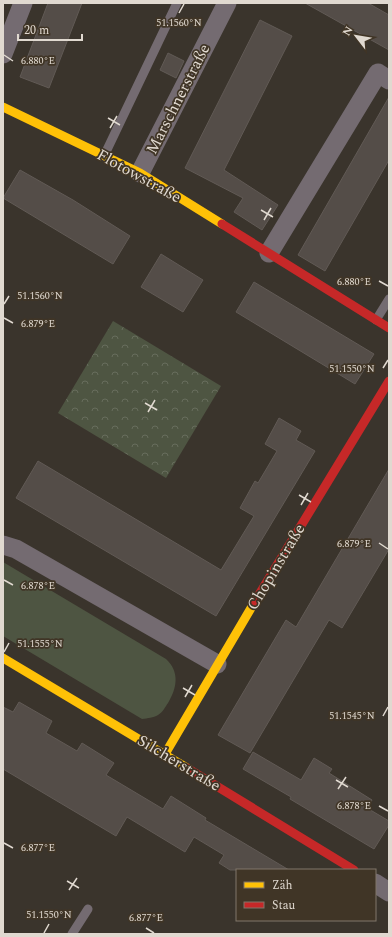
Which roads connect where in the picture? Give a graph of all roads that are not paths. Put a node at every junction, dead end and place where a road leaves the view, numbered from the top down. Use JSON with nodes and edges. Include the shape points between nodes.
{"nodes":[{"id":1,"x":23,"y":3,"type":"edge"},
{"id":2,"x":177,"y":3,"type":"edge"},
{"id":3,"x":227,"y":3,"type":"edge"},
{"id":4,"x":3,"y":54,"type":"edge"},
{"id":5,"x":383,"y":77,"type":"edge"},
{"id":6,"x":3,"y":107,"type":"edge"},
{"id":7,"x":104,"y":156,"type":"junction"},
{"id":8,"x":140,"y":173,"type":"junction"},
{"id":9,"x":269,"y":253,"type":"junction"},
{"id":10,"x":389,"y":299,"type":"edge"},
{"id":11,"x":376,"y":320,"type":"junction"},
{"id":12,"x":389,"y":328,"type":"edge"},
{"id":13,"x":389,"y":381,"type":"edge"},
{"id":14,"x":3,"y":545,"type":"edge"},
{"id":15,"x":3,"y":658,"type":"edge"},
{"id":16,"x":217,"y":664,"type":"junction"},
{"id":17,"x":165,"y":754,"type":"junction"},
{"id":18,"x":352,"y":869,"type":"edge"},
{"id":19,"x":376,"y":884,"type":"edge"},
{"id":20,"x":389,"y":892,"type":"edge"},
{"id":21,"x":88,"y":909,"type":"dead end"},
{"id":22,"x":72,"y":934,"type":"edge"}],
"edges":[{"from":1,"to":4,"type":"street"},
{"from":2,"to":7,"type":"lane"},
{"from":3,"to":8,"type":"street","name":"Marschnerstraße"},
{"from":5,"to":9,"type":"street"},
{"from":6,"to":7,"type":"street","name":"Flotowstraße"},
{"from":7,"to":8,"type":"street","name":"Flotowstraße"},
{"from":8,"to":9,"type":"street","name":"Flotowstraße"},
{"from":9,"to":11,"type":"street","name":"Flotowstraße"},
{"from":10,"to":11,"type":"lane"},
{"from":11,"to":12,"type":"street","name":"Flotowstraße"},
{"from":13,"to":16,"type":"street","name":"Chopinstraße"},
{"from":14,"to":16,"type":"street","via":[[16,549]]},
{"from":15,"to":17,"type":"street","name":"Silcherstraße"},
{"from":16,"to":17,"type":"street","name":"Chopinstraße"},
{"from":17,"to":18,"type":"street","name":"Silcherstraße"},
{"from":19,"to":20,"type":"street"},
{"from":21,"to":22,"type":"lane"}]}
